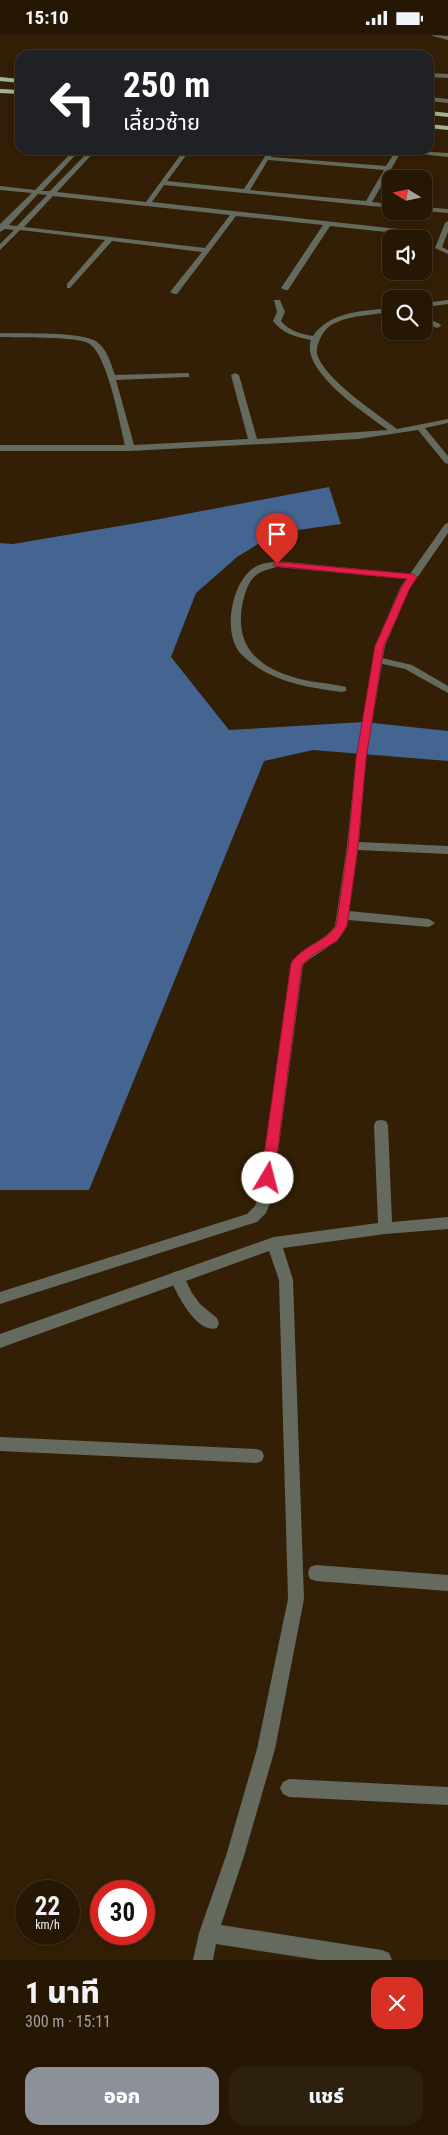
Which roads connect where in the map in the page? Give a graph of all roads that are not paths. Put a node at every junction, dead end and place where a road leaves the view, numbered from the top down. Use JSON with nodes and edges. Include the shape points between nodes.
{"nodes":[{"id":1,"x":435,"y":35,"type":"edge"},
{"id":2,"x":448,"y":38,"type":"edge"},
{"id":3,"x":434,"y":75,"type":"edge"},
{"id":4,"x":448,"y":76,"type":"edge"},
{"id":5,"x":0,"y":79,"type":"edge"},
{"id":6,"x":15,"y":80,"type":"edge"},
{"id":7,"x":0,"y":91,"type":"edge"},
{"id":8,"x":15,"y":92,"type":"edge"},
{"id":9,"x":434,"y":100,"type":"edge"},
{"id":10,"x":448,"y":101,"type":"edge"},
{"id":11,"x":434,"y":114,"type":"edge"},
{"id":12,"x":448,"y":115,"type":"edge"},
{"id":13,"x":434,"y":127,"type":"edge"},
{"id":14,"x":448,"y":128,"type":"edge"},
{"id":15,"x":434,"y":154,"type":"edge"},
{"id":16,"x":71,"y":155,"type":"edge"},
{"id":17,"x":89,"y":155,"type":"edge"},
{"id":18,"x":183,"y":155,"type":"edge"},
{"id":19,"x":268,"y":155,"type":"edge"},
{"id":20,"x":394,"y":155,"type":"edge"},
{"id":21,"x":448,"y":155,"type":"edge"},
{"id":22,"x":266,"y":158,"type":"junction"},
{"id":23,"x":388,"y":168,"type":"junction"},
{"id":24,"x":163,"y":183,"type":"junction"},
{"id":25,"x":0,"y":188,"type":"edge"},
{"id":26,"x":37,"y":191,"type":"junction"},
{"id":27,"x":246,"y":191,"type":"junction"},
{"id":28,"x":53,"y":193,"type":"junction"},
{"id":29,"x":148,"y":203,"type":"junction"},
{"id":30,"x":368,"y":203,"type":"junction"},
{"id":31,"x":382,"y":205,"type":"edge"},
{"id":32,"x":432,"y":210,"type":"edge"},
{"id":33,"x":448,"y":211,"type":"edge"},
{"id":34,"x":235,"y":213,"type":"junction"},
{"id":35,"x":328,"y":223,"type":"junction"},
{"id":36,"x":448,"y":223,"type":"edge"},
{"id":37,"x":1,"y":227,"type":"edge"},
{"id":38,"x":18,"y":229,"type":"junction"},
{"id":39,"x":390,"y":230,"type":"edge"},
{"id":40,"x":110,"y":239,"type":"junction"},
{"id":41,"x":0,"y":248,"type":"edge"},
{"id":42,"x":206,"y":250,"type":"junction"},
{"id":43,"x":448,"y":252,"type":"edge"},
{"id":44,"x":70,"y":286,"type":"dead end"},
{"id":45,"x":285,"y":288,"type":"dead end"},
{"id":46,"x":174,"y":291,"type":"dead end"},
{"id":47,"x":277,"y":302,"type":"dead end"},
{"id":48,"x":448,"y":302,"type":"edge"},
{"id":49,"x":432,"y":304,"type":"edge"},
{"id":50,"x":382,"y":311,"type":"edge"},
{"id":51,"x":432,"y":323,"type":"edge"},
{"id":52,"x":437,"y":326,"type":"dead end"},
{"id":53,"x":0,"y":335,"type":"edge"},
{"id":54,"x":316,"y":339,"type":"junction"},
{"id":55,"x":186,"y":375,"type":"dead end"},
{"id":56,"x":235,"y":375,"type":"dead end"},
{"id":57,"x":112,"y":378,"type":"junction"},
{"id":58,"x":448,"y":421,"type":"edge"},
{"id":59,"x":421,"y":428,"type":"junction"},
{"id":60,"x":395,"y":432,"type":"junction"},
{"id":61,"x":253,"y":441,"type":"junction"},
{"id":62,"x":0,"y":448,"type":"edge"},
{"id":63,"x":130,"y":448,"type":"junction"},
{"id":64,"x":448,"y":461,"type":"edge"},
{"id":65,"x":448,"y":526,"type":"edge"},
{"id":66,"x":413,"y":577,"type":"junction"},
{"id":67,"x":378,"y":660,"type":"junction"},
{"id":68,"x":342,"y":689,"type":"dead end"},
{"id":69,"x":448,"y":690,"type":"edge"},
{"id":70,"x":353,"y":846,"type":"junction"},
{"id":71,"x":448,"y":849,"type":"edge"},
{"id":72,"x":343,"y":915,"type":"junction"},
{"id":73,"x":428,"y":923,"type":"dead end"},
{"id":74,"x":381,"y":1125,"type":"dead end"},
{"id":75,"x":448,"y":1223,"type":"edge"},
{"id":76,"x":385,"y":1228,"type":"junction"},
{"id":77,"x":274,"y":1243,"type":"junction"},
{"id":78,"x":177,"y":1277,"type":"junction"},
{"id":79,"x":0,"y":1298,"type":"edge"},
{"id":80,"x":212,"y":1323,"type":"dead end"},
{"id":81,"x":0,"y":1341,"type":"edge"},
{"id":82,"x":0,"y":1444,"type":"edge"},
{"id":83,"x":256,"y":1457,"type":"dead end"},
{"id":84,"x":316,"y":1573,"type":"dead end"},
{"id":85,"x":448,"y":1583,"type":"edge"},
{"id":86,"x":289,"y":1788,"type":"dead end"},
{"id":87,"x":448,"y":1796,"type":"edge"},
{"id":88,"x":209,"y":1933,"type":"junction"},
{"id":89,"x":203,"y":1960,"type":"edge"},
{"id":90,"x":382,"y":1960,"type":"edge"}],
"edges":[{"from":1,"to":2,"type":"street"},
{"from":3,"to":4,"type":"street"},
{"from":5,"to":6,"type":"main road"},
{"from":7,"to":8,"type":"main road"},
{"from":9,"to":10,"type":"street"},
{"from":11,"to":12,"type":"main road"},
{"from":13,"to":14,"type":"main road"},
{"from":15,"to":21,"type":"street"},
{"from":16,"to":26,"type":"street"},
{"from":17,"to":28,"type":"street"},
{"from":18,"to":24,"type":"street"},
{"from":19,"to":22,"type":"street"},
{"from":20,"to":23,"type":"street"},
{"from":22,"to":23,"type":"street"},
{"from":22,"to":27,"type":"street"},
{"from":23,"to":30,"type":"street"},
{"from":24,"to":27,"type":"street"},
{"from":24,"to":29,"type":"street"},
{"from":25,"to":26,"type":"street"},
{"from":26,"to":28,"type":"street"},
{"from":26,"to":37,"type":"street"},
{"from":27,"to":30,"type":"street"},
{"from":28,"to":29,"type":"street"},
{"from":28,"to":38,"type":"street"},
{"from":29,"to":34,"type":"street"},
{"from":30,"to":31,"type":"street"},
{"from":32,"to":33,"type":"street"},
{"from":34,"to":35,"type":"street"},
{"from":34,"to":42,"type":"street"},
{"from":35,"to":39,"type":"street"},
{"from":35,"to":45,"type":"street"},
{"from":36,"to":43,"type":"street","via":[[438,248]]},
{"from":37,"to":38,"type":"street"},
{"from":38,"to":40,"type":"street"},
{"from":38,"to":41,"type":"street"},
{"from":40,"to":42,"type":"street"},
{"from":40,"to":44,"type":"street"},
{"from":42,"to":46,"type":"street"},
{"from":47,"to":54,"type":"street","via":[[281,312],[277,321],[280,325]]},
{"from":48,"to":49,"type":"street"},
{"from":50,"to":54,"type":"street","via":[[333,321],[321,329]]},
{"from":51,"to":52,"type":"street"},
{"from":53,"to":57,"type":"street","via":[[85,339],[102,352]]},
{"from":54,"to":60,"type":"street","via":[[313,353],[320,368],[336,385]]},
{"from":55,"to":57,"type":"street"},
{"from":56,"to":61,"type":"street"},
{"from":57,"to":63,"type":"street"},
{"from":58,"to":59,"type":"street"},
{"from":59,"to":60,"type":"street"},
{"from":59,"to":64,"type":"street"},
{"from":60,"to":61,"type":"street"},
{"from":61,"to":63,"type":"street"},
{"from":62,"to":63,"type":"street"},
{"from":65,"to":66,"type":"street"},
{"from":66,"to":67,"type":"street","via":[[380,646]]},
{"from":66,"to":68,"type":"street","via":[[277,564],[258,569],[246,580],[238,601],[235,630],[244,652],[265,669],[293,682]]},
{"from":67,"to":69,"type":"street","via":[[408,667]]},
{"from":67,"to":70,"type":"street","via":[[361,759]]},
{"from":70,"to":71,"type":"street"},
{"from":70,"to":72,"type":"street"},
{"from":72,"to":73,"type":"street"},
{"from":72,"to":79,"type":"street","via":[[341,926],[333,938],[297,963],[261,1209],[252,1218]]},
{"from":74,"to":76,"type":"street"},
{"from":75,"to":76,"type":"street"},
{"from":76,"to":77,"type":"street"},
{"from":77,"to":78,"type":"street"},
{"from":77,"to":88,"type":"street","via":[[286,1279],[296,1599],[266,1749]]},
{"from":78,"to":80,"type":"street","via":[[192,1308]]},
{"from":78,"to":81,"type":"street"},
{"from":82,"to":83,"type":"street"},
{"from":84,"to":85,"type":"street"},
{"from":86,"to":87,"type":"street"},
{"from":88,"to":89,"type":"street"},
{"from":88,"to":90,"type":"street"}]}
